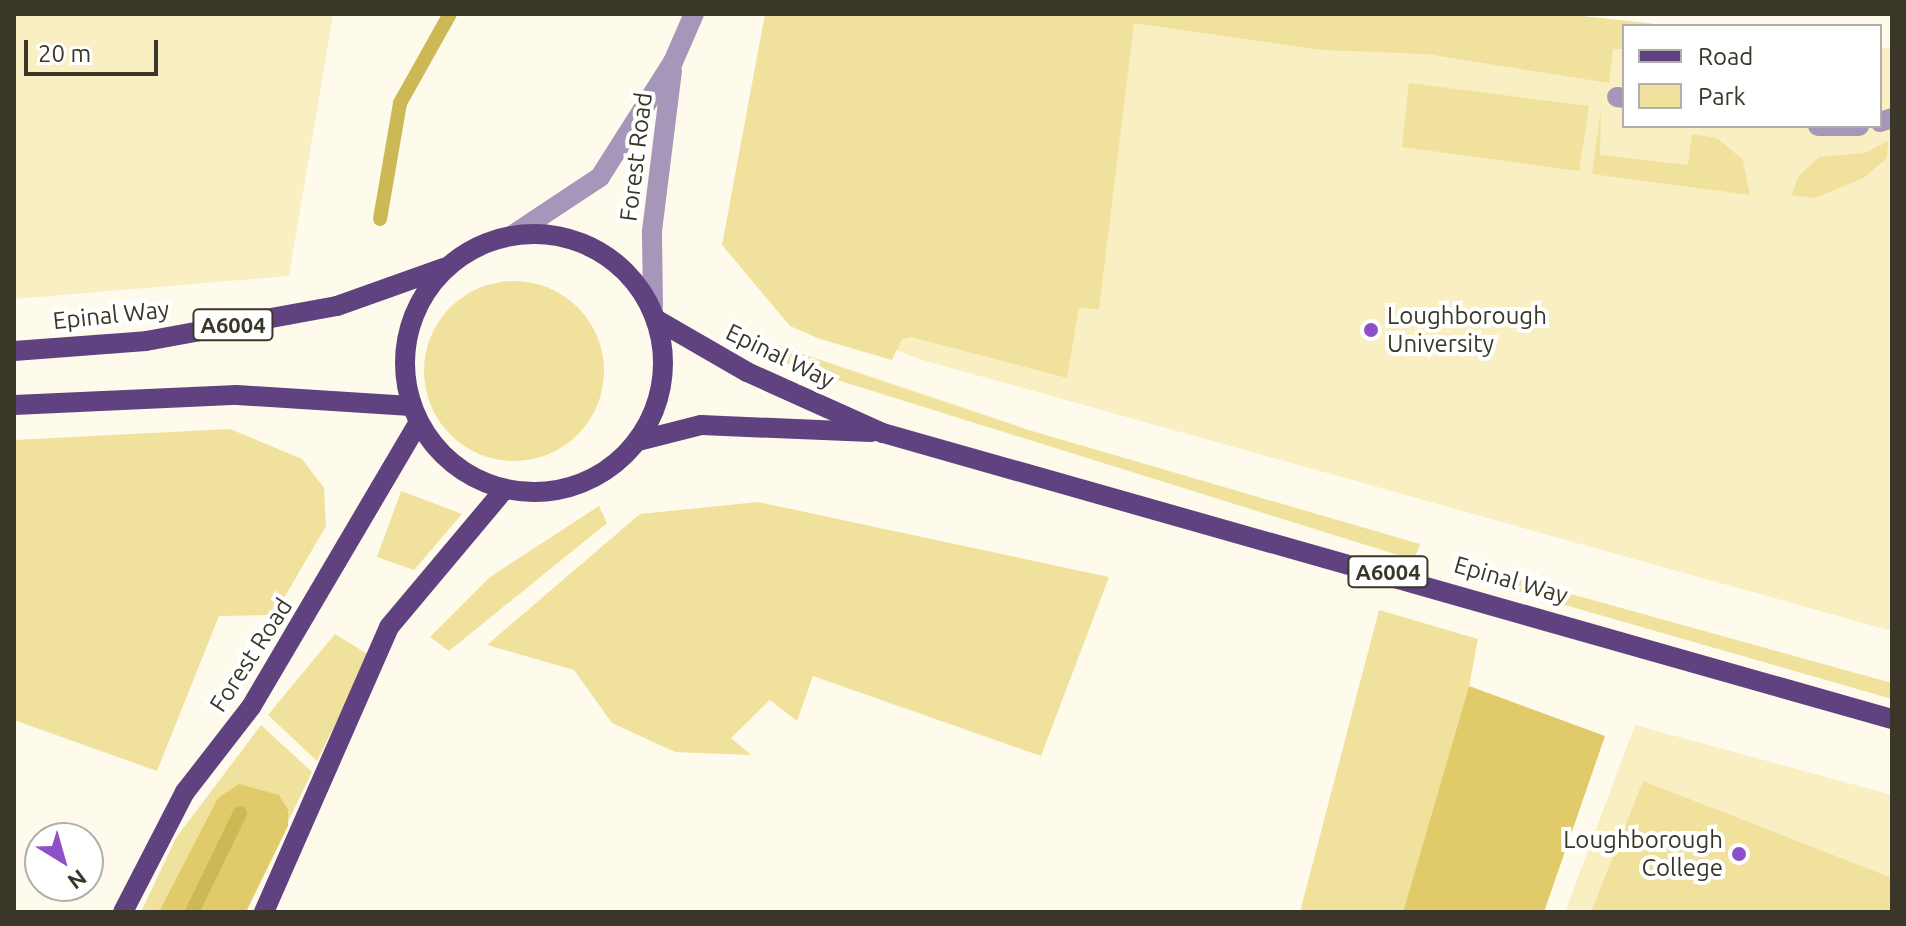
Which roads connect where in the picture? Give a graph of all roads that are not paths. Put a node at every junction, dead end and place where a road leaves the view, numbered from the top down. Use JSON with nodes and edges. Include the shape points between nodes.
{"nodes":[{"id":1,"x":694,"y":14,"type":"edge"},
{"id":2,"x":673,"y":62,"type":"junction"},
{"id":3,"x":514,"y":234,"type":"junction"},
{"id":4,"x":445,"y":268,"type":"junction"},
{"id":5,"x":655,"y":313,"type":"junction"},
{"id":6,"x":14,"y":351,"type":"edge"},
{"id":7,"x":14,"y":405,"type":"edge"},
{"id":8,"x":415,"y":415,"type":"junction"},
{"id":9,"x":883,"y":433,"type":"junction"},
{"id":10,"x":638,"y":441,"type":"junction"},
{"id":11,"x":504,"y":490,"type":"junction"},
{"id":12,"x":1892,"y":719,"type":"edge"},
{"id":13,"x":123,"y":912,"type":"edge"},
{"id":14,"x":264,"y":912,"type":"edge"}],
"edges":[{"from":1,"to":2,"type":"street","name":"Forest Road"},
{"from":2,"to":3,"type":"street","name":"Forest Road","via":[[600,177]]},
{"from":2,"to":5,"type":"street","name":"Forest Road","via":[[652,231]]},
{"from":3,"to":4,"type":"main road","number":"A6004","via":[[483,243]]},
{"from":3,"to":5,"type":"main road","number":"A6004","via":[[554,234],[598,249],[628,272]]},
{"from":4,"to":6,"type":"main road","name":"Epinal Way","number":"A6004","via":[[337,306],[146,341]]},
{"from":4,"to":8,"type":"main road","number":"A6004","via":[[426,290],[407,334]]},
{"from":5,"to":9,"type":"main road","name":"Epinal Way","number":"A6004","via":[[747,372]]},
{"from":5,"to":10,"type":"main road","number":"A6004","via":[[665,366],[651,422]]},
{"from":7,"to":8,"type":"main road","via":[[237,395]]},
{"from":8,"to":11,"type":"main road","number":"A6004","via":[[459,470]]},
{"from":8,"to":13,"type":"main road","name":"Forest Road","via":[[276,667],[185,792]]},
{"from":9,"to":10,"type":"main road","name":"Epinal Way","number":"A6004","via":[[701,425]]},
{"from":9,"to":12,"type":"main road","name":"Epinal Way","number":"A6004"},
{"from":10,"to":11,"type":"main road","number":"A6004","via":[[605,472],[562,490]]},
{"from":11,"to":14,"type":"main road","via":[[389,627]]}]}
